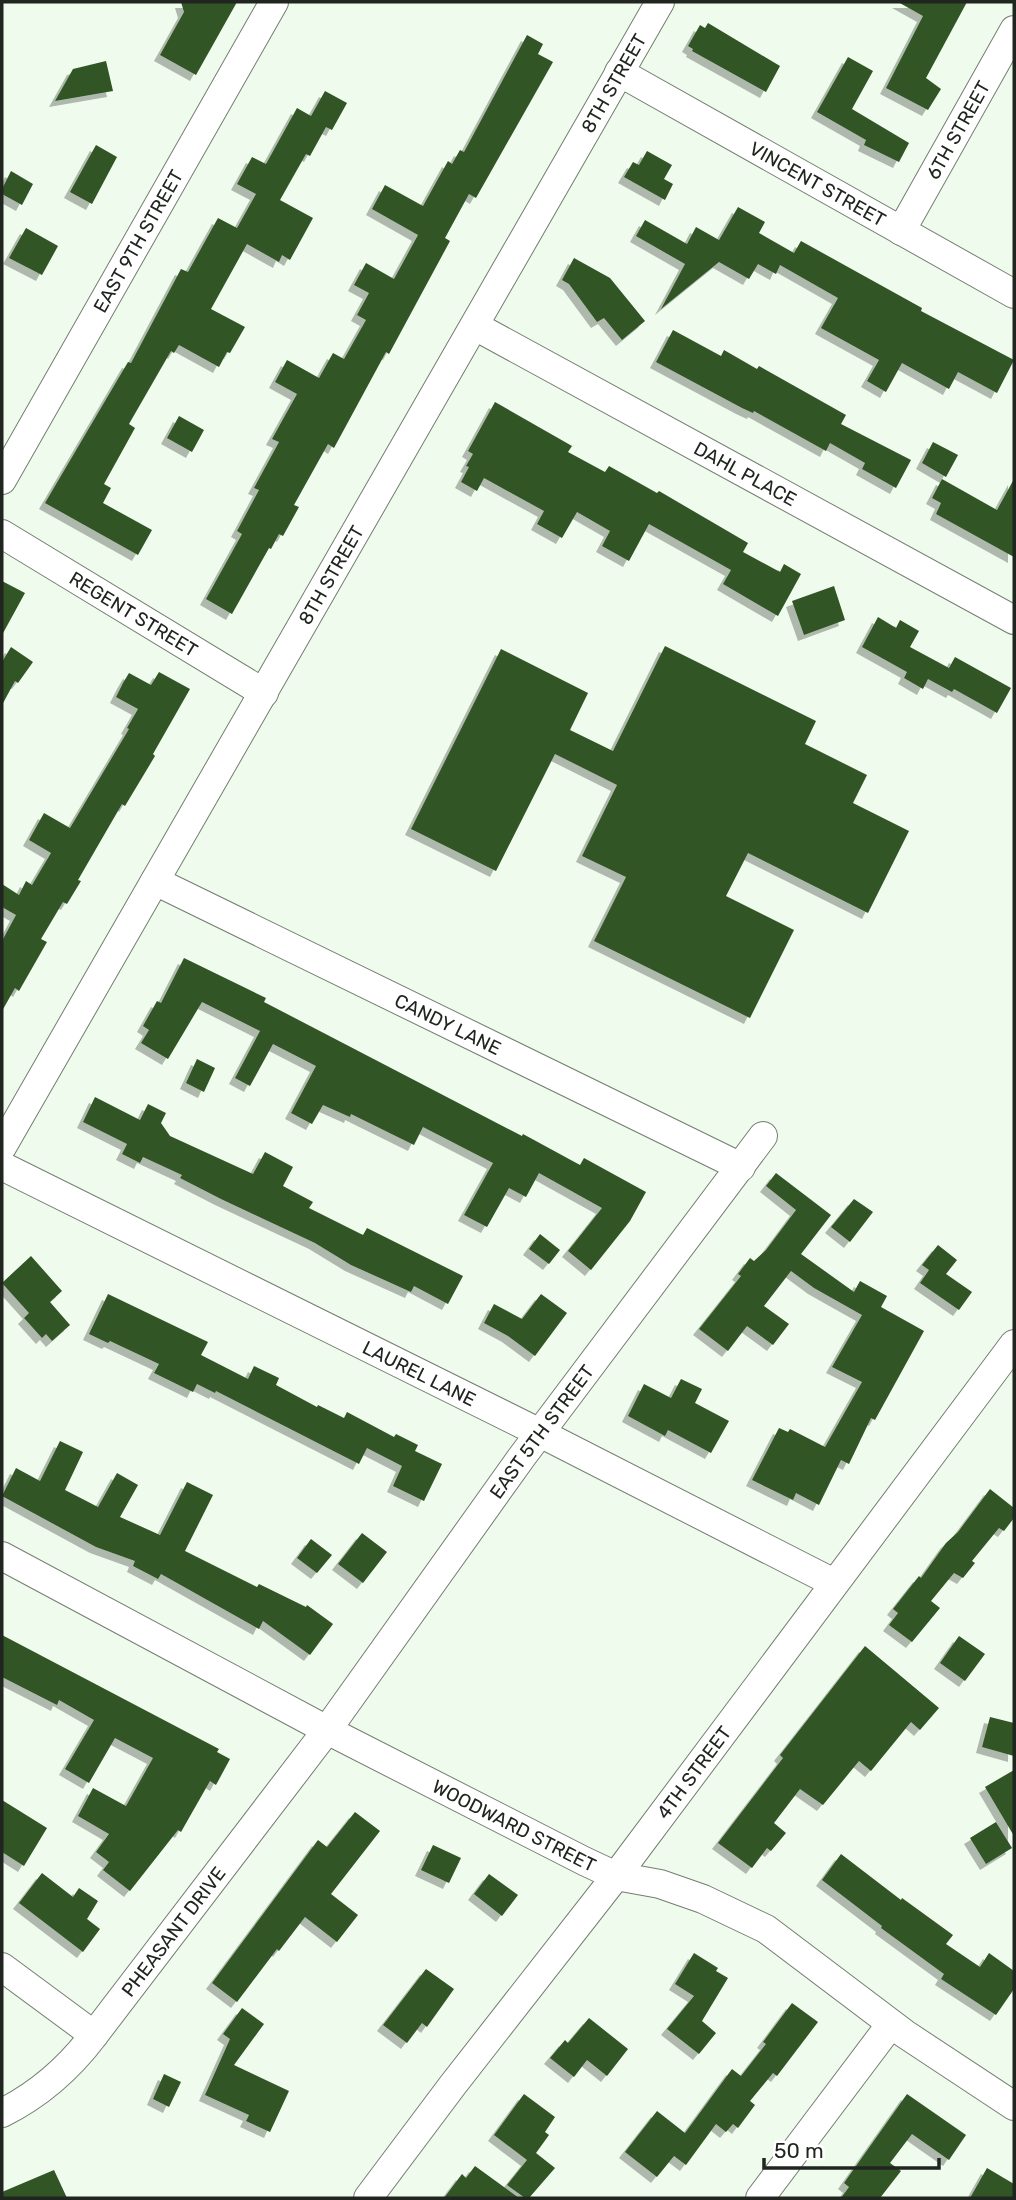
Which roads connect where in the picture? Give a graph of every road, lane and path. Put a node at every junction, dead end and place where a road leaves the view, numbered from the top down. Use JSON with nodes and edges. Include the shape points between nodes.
{"nodes":[{"id":1,"x":274,"y":2,"type":"edge"},
{"id":2,"x":660,"y":2,"type":"edge"},
{"id":3,"x":1014,"y":30,"type":"edge"},
{"id":4,"x":619,"y":72,"type":"junction"},
{"id":5,"x":901,"y":231,"type":"junction"},
{"id":6,"x":1014,"y":294,"type":"edge"},
{"id":7,"x":475,"y":326,"type":"junction"},
{"id":8,"x":2,"y":480,"type":"edge"},
{"id":9,"x":2,"y":534,"type":"edge"},
{"id":10,"x":1014,"y":620,"type":"edge"},
{"id":11,"x":264,"y":694,"type":"junction"},
{"id":12,"x":155,"y":881,"type":"junction"},
{"id":13,"x":763,"y":1136,"type":"dead end"},
{"id":14,"x":2,"y":1147,"type":"edge"},
{"id":15,"x":2,"y":1166,"type":"edge"},
{"id":16,"x":741,"y":1167,"type":"junction"},
{"id":17,"x":1014,"y":1344,"type":"edge"},
{"id":18,"x":540,"y":1433,"type":"junction"},
{"id":19,"x":2,"y":1556,"type":"edge"},
{"id":20,"x":834,"y":1583,"type":"junction"},
{"id":21,"x":327,"y":1730,"type":"junction"},
{"id":22,"x":616,"y":1876,"type":"junction"},
{"id":23,"x":2,"y":1967,"type":"edge"},
{"id":24,"x":891,"y":2024,"type":"junction"},
{"id":25,"x":94,"y":2035,"type":"junction"},
{"id":26,"x":1012,"y":2099,"type":"edge"},
{"id":27,"x":2,"y":2113,"type":"edge"},
{"id":28,"x":368,"y":2198,"type":"edge"},
{"id":29,"x":760,"y":2198,"type":"edge"}],
"edges":[{"from":1,"to":8,"type":"street","name":"EAST 9TH STREET"},
{"from":2,"to":4,"type":"street","name":"8TH STREET"},
{"from":3,"to":5,"type":"street","name":"6TH STREET"},
{"from":4,"to":5,"type":"street","name":"VINCENT STREET"},
{"from":4,"to":7,"type":"street","name":"8TH STREET"},
{"from":5,"to":6,"type":"street","name":"VINCENT STREET"},
{"from":7,"to":10,"type":"street","name":"DAHL PLACE"},
{"from":7,"to":11,"type":"street","name":"8TH STREET"},
{"from":9,"to":11,"type":"street","name":"REGENT STREET"},
{"from":11,"to":12,"type":"street","name":"8TH STREET"},
{"from":12,"to":14,"type":"street","name":"8TH STREET"},
{"from":12,"to":16,"type":"street","name":"CANDY LANE"},
{"from":13,"to":16,"type":"street","name":"EAST 5TH STREET"},
{"from":15,"to":18,"type":"street","name":"LAUREL LANE"},
{"from":16,"to":18,"type":"street","name":"EAST 5TH STREET"},
{"from":17,"to":20,"type":"street","name":"4TH STREET"},
{"from":18,"to":20,"type":"street","name":"LAUREL LANE"},
{"from":18,"to":21,"type":"street","name":"EAST 5TH STREET"},
{"from":19,"to":21,"type":"street","name":"WOODWARD STREET"},
{"from":20,"to":22,"type":"street","name":"4TH STREET"},
{"from":21,"to":22,"type":"street","name":"WOODWARD STREET"},
{"from":21,"to":25,"type":"street","name":"PHEASANT DRIVE"},
{"from":22,"to":24,"type":"street","name":"WOODWARD STREET","via":[[703,1899],[766,1929]]},
{"from":22,"to":28,"type":"street","name":"4TH STREET"},
{"from":23,"to":25,"type":"street"},
{"from":24,"to":26,"type":"street","name":"WOODWARD STREET"},
{"from":24,"to":29,"type":"street"},
{"from":25,"to":27,"type":"street","name":"PHEASANT DRIVE","via":[[41,2089]]}]}
